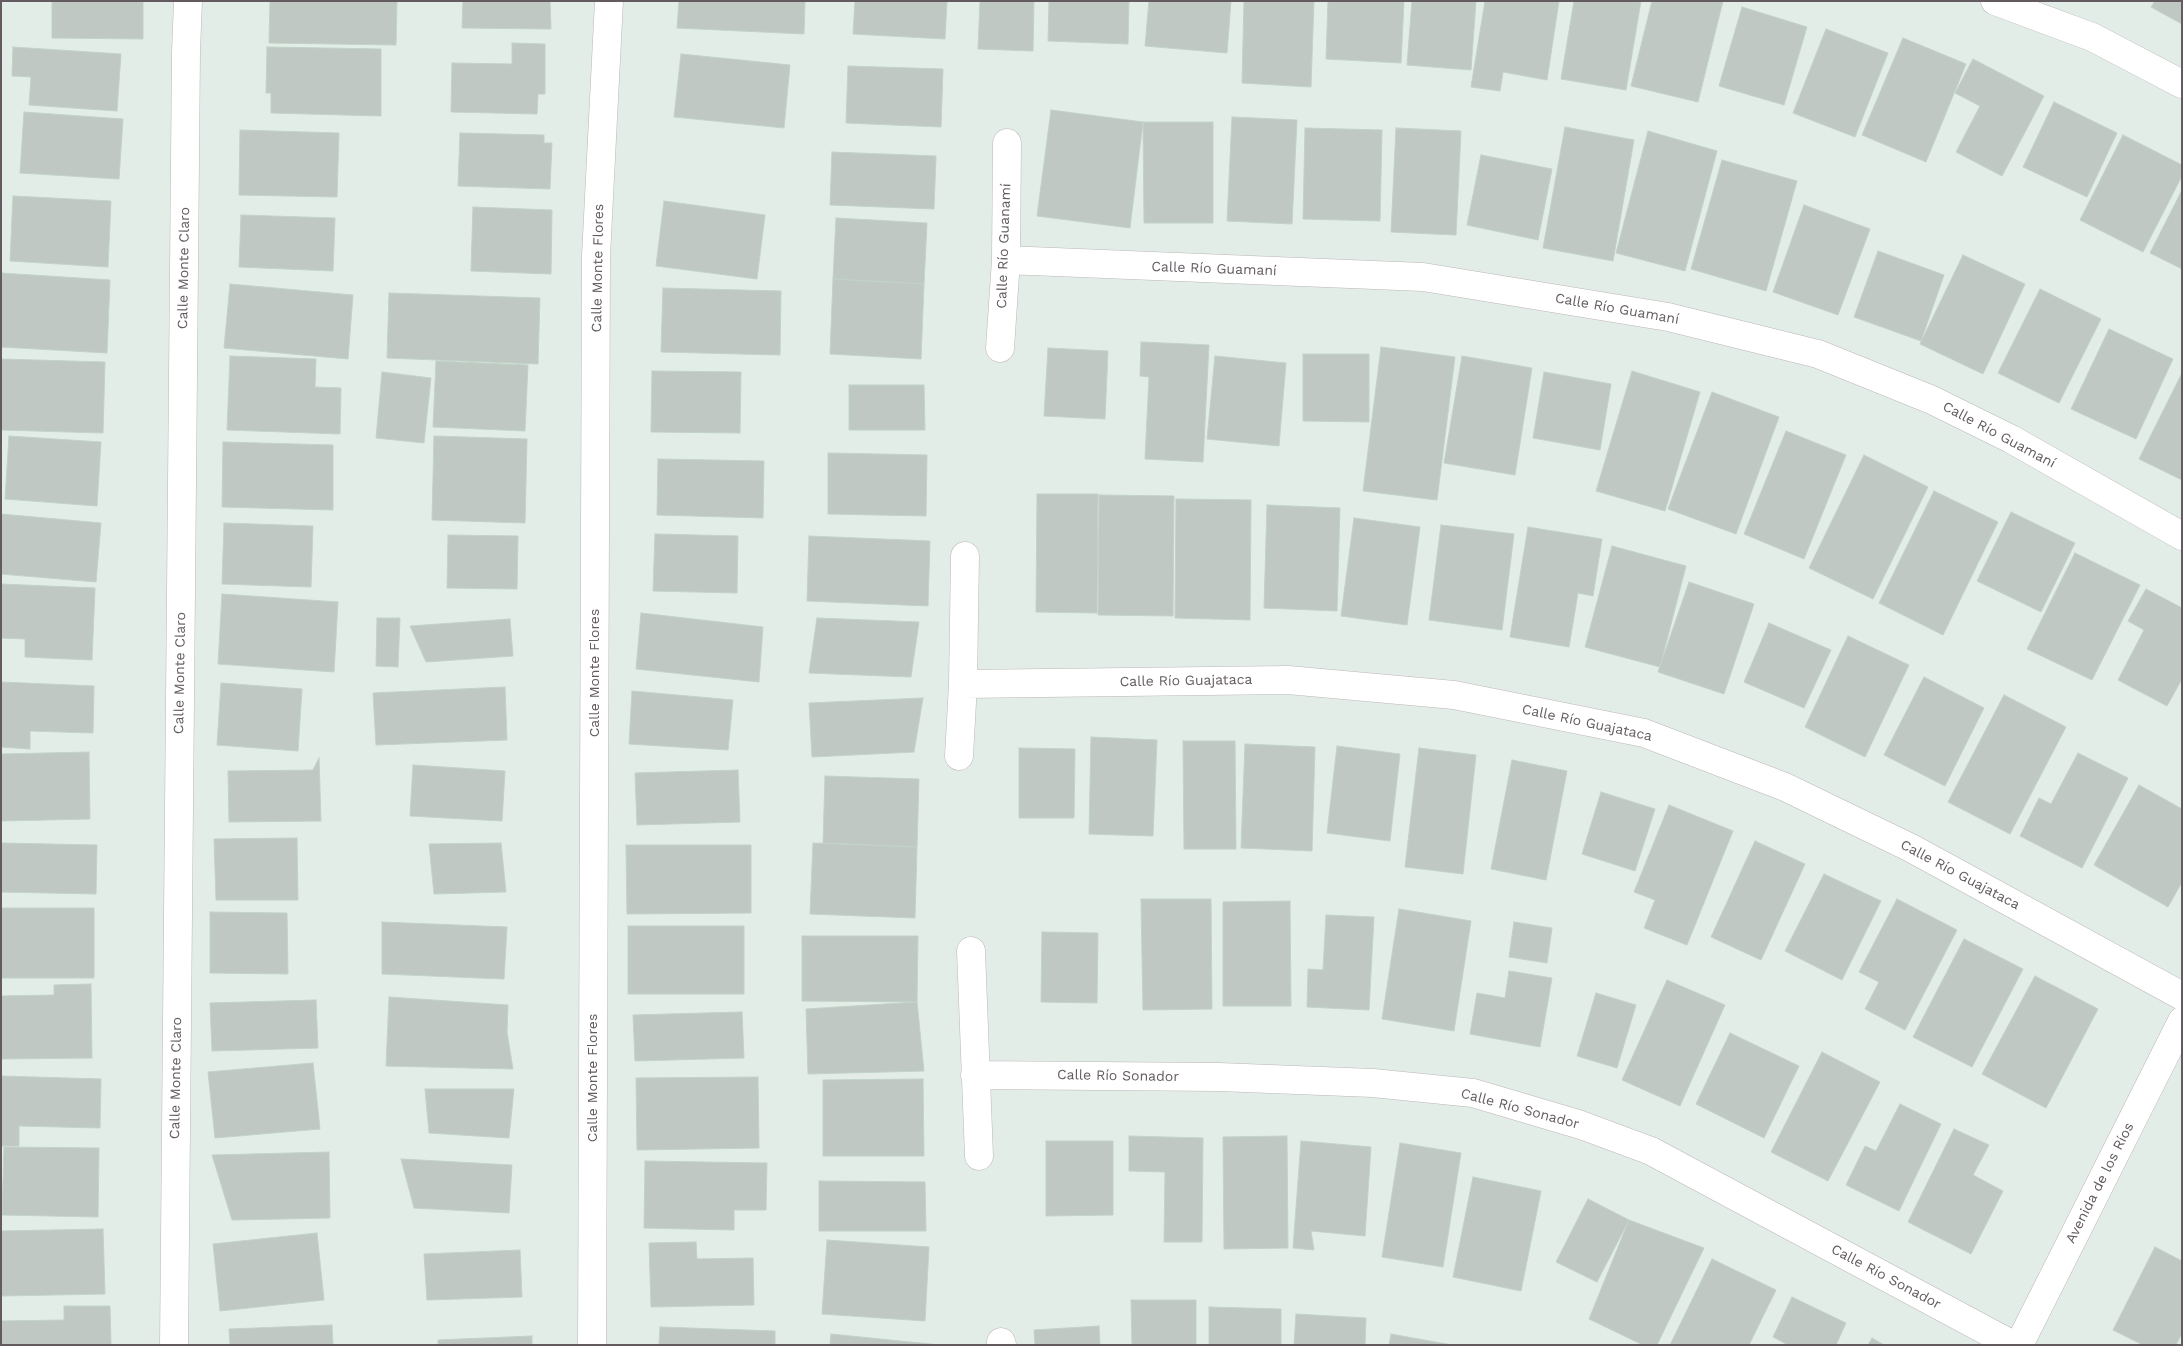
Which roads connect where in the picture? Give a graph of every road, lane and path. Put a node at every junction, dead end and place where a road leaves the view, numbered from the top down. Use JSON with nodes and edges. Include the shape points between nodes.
{"nodes":[{"id":1,"x":188,"y":1,"type":"edge"},
{"id":2,"x":609,"y":1,"type":"edge"},
{"id":3,"x":1995,"y":1,"type":"edge"},
{"id":4,"x":2182,"y":84,"type":"edge"},
{"id":5,"x":1007,"y":143,"type":"dead end"},
{"id":6,"x":1006,"y":260,"type":"junction"},
{"id":7,"x":1000,"y":348,"type":"dead end"},
{"id":8,"x":2182,"y":536,"type":"edge"},
{"id":9,"x":966,"y":556,"type":"dead end"},
{"id":10,"x":963,"y":684,"type":"junction"},
{"id":11,"x":960,"y":756,"type":"dead end"},
{"id":12,"x":971,"y":951,"type":"dead end"},
{"id":13,"x":2182,"y":996,"type":"edge"},
{"id":14,"x":2182,"y":1021,"type":"edge"},
{"id":15,"x":975,"y":1075,"type":"junction"},
{"id":16,"x":979,"y":1156,"type":"dead end"},
{"id":17,"x":174,"y":1345,"type":"edge"},
{"id":18,"x":592,"y":1345,"type":"edge"},
{"id":19,"x":2012,"y":1345,"type":"edge"},
{"id":20,"x":2018,"y":1345,"type":"edge"}],
"edges":[{"from":1,"to":17,"type":"street","name":"Calle Monte Claro"},
{"from":2,"to":18,"type":"street","name":"Calle Monte Flores","via":[[596,266]]},
{"from":3,"to":4,"type":"street","via":[[2092,37]]},
{"from":5,"to":6,"type":"street","name":"Calle Río Guanamí"},
{"from":6,"to":7,"type":"street","name":"Calle Río Guanamí"},
{"from":6,"to":8,"type":"street","name":"Calle Río Guamaní","via":[[1423,277],[1668,317],[1818,354],[1932,400],[2011,439]]},
{"from":9,"to":10,"type":"street"},
{"from":10,"to":11,"type":"street"},
{"from":10,"to":13,"type":"street","name":"Calle Río Guajataca","via":[[1288,680],[1454,695],[1644,733],[1785,787],[1911,848]]},
{"from":12,"to":15,"type":"street"},
{"from":14,"to":20,"type":"street","name":"Avenida de los Ríos"},
{"from":15,"to":16,"type":"street"},
{"from":15,"to":19,"type":"street","name":"Calle Río Sonador","via":[[1364,1082],[1473,1093],[1581,1125],[1651,1151]]}]}
